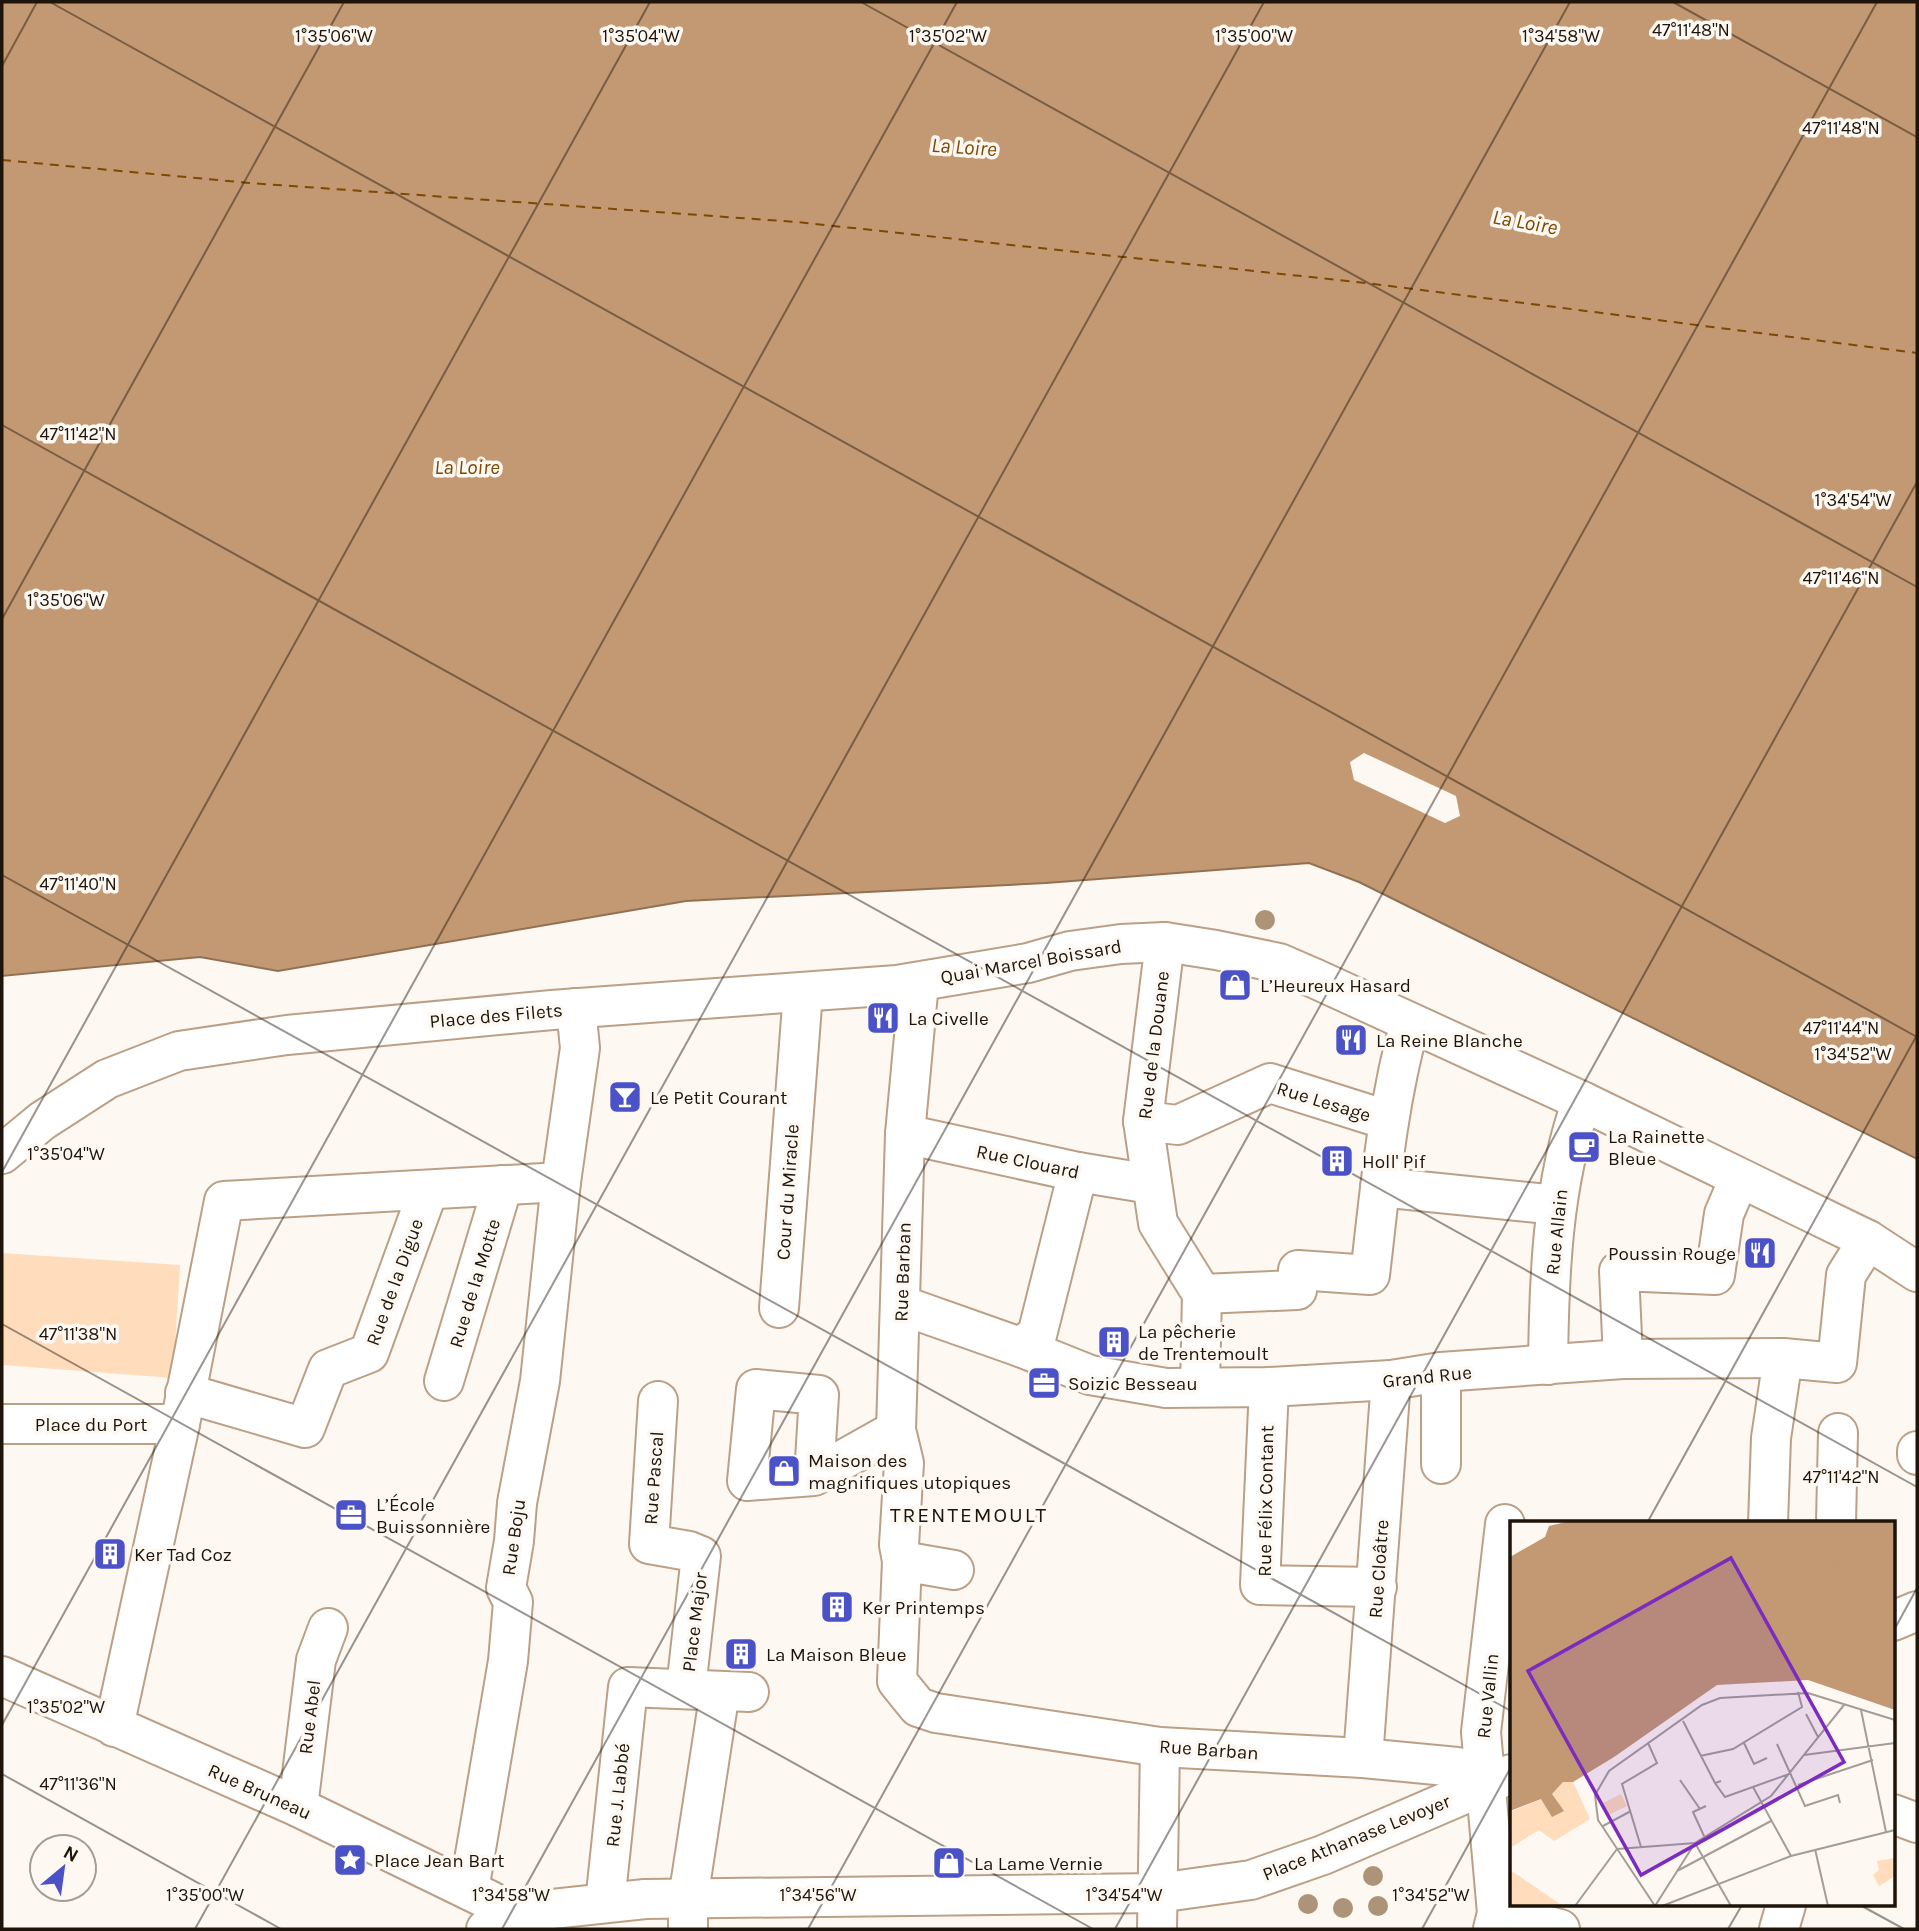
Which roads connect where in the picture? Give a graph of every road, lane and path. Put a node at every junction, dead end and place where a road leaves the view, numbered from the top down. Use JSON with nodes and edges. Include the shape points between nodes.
{"nodes":[{"id":1,"x":1165,"y":942,"type":"junction"},
{"id":2,"x":919,"y":982,"type":"junction"},
{"id":3,"x":803,"y":992,"type":"junction"},
{"id":4,"x":576,"y":1008,"type":"junction"},
{"id":5,"x":1410,"y":1023,"type":"junction"},
{"id":6,"x":1582,"y":1101,"type":"junction"},
{"id":7,"x":1387,"y":1120,"type":"junction"},
{"id":8,"x":1143,"y":1121,"type":"junction"},
{"id":9,"x":905,"y":1134,"type":"junction"},
{"id":10,"x":2,"y":1154,"type":"edge"},
{"id":11,"x":1079,"y":1172,"type":"junction"},
{"id":12,"x":1739,"y":1179,"type":"junction"},
{"id":13,"x":561,"y":1182,"type":"junction"},
{"id":14,"x":1151,"y":1184,"type":"junction"},
{"id":15,"x":503,"y":1185,"type":"junction"},
{"id":16,"x":1380,"y":1187,"type":"junction"},
{"id":17,"x":428,"y":1191,"type":"junction"},
{"id":18,"x":1557,"y":1205,"type":"junction"},
{"id":19,"x":1868,"y":1240,"type":"junction"},
{"id":20,"x":1917,"y":1272,"type":"edge"},
{"id":21,"x":1202,"y":1294,"type":"junction"},
{"id":22,"x":901,"y":1305,"type":"junction"},
{"id":23,"x":779,"y":1308,"type":"dead end"},
{"id":24,"x":1020,"y":1347,"type":"junction"},
{"id":25,"x":1783,"y":1358,"type":"junction"},
{"id":26,"x":1623,"y":1359,"type":"junction"},
{"id":27,"x":1548,"y":1365,"type":"junction"},
{"id":28,"x":1441,"y":1373,"type":"junction"},
{"id":29,"x":1391,"y":1380,"type":"junction"},
{"id":30,"x":444,"y":1381,"type":"dead end"},
{"id":31,"x":1200,"y":1387,"type":"junction"},
{"id":32,"x":1269,"y":1387,"type":"junction"},
{"id":33,"x":658,"y":1401,"type":"dead end"},
{"id":34,"x":182,"y":1408,"type":"junction"},
{"id":35,"x":2,"y":1424,"type":"edge"},
{"id":36,"x":305,"y":1428,"type":"joint"},
{"id":37,"x":896,"y":1430,"type":"junction"},
{"id":38,"x":1838,"y":1433,"type":"dead end"},
{"id":39,"x":1441,"y":1464,"type":"dead end"},
{"id":40,"x":814,"y":1476,"type":"dead end"},
{"id":41,"x":1768,"y":1521,"type":"edge"},
{"id":42,"x":1836,"y":1521,"type":"edge"},
{"id":43,"x":1506,"y":1524,"type":"dead end"},
{"id":44,"x":701,"y":1556,"type":"joint"},
{"id":45,"x":902,"y":1561,"type":"junction"},
{"id":46,"x":954,"y":1570,"type":"dead end"},
{"id":47,"x":1377,"y":1587,"type":"junction"},
{"id":48,"x":1917,"y":1611,"type":"edge"},
{"id":49,"x":1895,"y":1620,"type":"edge"},
{"id":50,"x":328,"y":1628,"type":"dead end"},
{"id":51,"x":2,"y":1676,"type":"edge"},
{"id":52,"x":718,"y":1690,"type":"junction"},
{"id":53,"x":114,"y":1727,"type":"junction"},
{"id":54,"x":1160,"y":1747,"type":"junction"},
{"id":55,"x":1363,"y":1758,"type":"junction"},
{"id":56,"x":1490,"y":1783,"type":"edge"},
{"id":57,"x":298,"y":1807,"type":"junction"},
{"id":58,"x":1895,"y":1815,"type":"edge"},
{"id":59,"x":1917,"y":1823,"type":"edge"},
{"id":60,"x":469,"y":1890,"type":"junction"},
{"id":61,"x":605,"y":1903,"type":"junction"},
{"id":62,"x":1786,"y":1906,"type":"edge"},
{"id":63,"x":1158,"y":1911,"type":"edge"},
{"id":64,"x":688,"y":1914,"type":"edge"},
{"id":65,"x":1495,"y":1921,"type":"edge"},
{"id":66,"x":506,"y":1924,"type":"edge"},
{"id":67,"x":1560,"y":1929,"type":"edge"},
{"id":68,"x":1779,"y":1929,"type":"edge"}],
"edges":[{"from":1,"to":2,"type":"street","name":"Quai Marcel Boissard","via":[[1070,951]]},
{"from":1,"to":5,"type":"street","name":"Quai Marcel Boissard","via":[[1279,964]]},
{"from":1,"to":8,"type":"street","name":"Rue de la Douane"},
{"from":2,"to":3,"type":"street","name":"Quai Marcel Boissard"},
{"from":2,"to":9,"type":"street","name":"Rue Barban"},
{"from":3,"to":4,"type":"street","name":"Quai Marcel Boissard"},
{"from":3,"to":23,"type":"street","name":"Cour du Miracle"},
{"from":4,"to":10,"type":"street","name":"Place des Filets","via":[[287,1035],[179,1051],[107,1079],[41,1121]]},
{"from":4,"to":13,"type":"street","name":"Place des Filets","via":[[580,1048]]},
{"from":5,"to":6,"type":"street","name":"Quai Marcel Boissard"},
{"from":5,"to":7,"type":"street"},
{"from":6,"to":12,"type":"street","name":"Quai Marcel Boissard"},
{"from":6,"to":18,"type":"street","name":"Rue Allain","via":[[1570,1132]]},
{"from":7,"to":8,"type":"street","name":"Rue Lesage","via":[[1270,1083],[1178,1125]]},
{"from":7,"to":16,"type":"street"},
{"from":8,"to":14,"type":"street","name":"Rue de la Douane"},
{"from":9,"to":11,"type":"street","name":"Rue Clouard"},
{"from":9,"to":22,"type":"street","name":"Rue Barban"},
{"from":11,"to":14,"type":"street","name":"Rue Clouard"},
{"from":11,"to":24,"type":"street","via":[[1037,1335]]},
{"from":12,"to":19,"type":"street","name":"Quai Marcel Boissard"},
{"from":12,"to":26,"type":"street","via":[[1724,1214],[1715,1275],[1619,1271]]},
{"from":13,"to":15,"type":"street"},
{"from":13,"to":60,"type":"street","name":"Rue Boju","via":[[540,1381],[506,1588],[513,1602],[508,1661]]},
{"from":14,"to":21,"type":"street","name":"Rue de la Douane","via":[[1158,1223]]},
{"from":15,"to":17,"type":"street"},
{"from":15,"to":30,"type":"street","name":"Rue de la Motte"},
{"from":16,"to":18,"type":"street"},
{"from":16,"to":21,"type":"street","via":[[1370,1275],[1298,1270],[1297,1290]]},
{"from":17,"to":34,"type":"street","via":[[224,1201]]},
{"from":17,"to":36,"type":"street","name":"Rue de la Digue","via":[[369,1353],[328,1369]]},
{"from":18,"to":27,"type":"street","name":"Rue Allain"},
{"from":19,"to":20,"type":"street","name":"Quai Marcel Boissard"},
{"from":19,"to":25,"type":"street","name":"Grand Rue","via":[[1846,1275],[1837,1363]]},
{"from":21,"to":31,"type":"street"},
{"from":22,"to":24,"type":"street","name":"Grand Rue"},
{"from":22,"to":37,"type":"street","name":"Rue Barban"},
{"from":24,"to":31,"type":"street","name":"Grand Rue","via":[[1090,1376],[1166,1388]]},
{"from":25,"to":26,"type":"street","name":"Grand Rue"},
{"from":25,"to":41,"type":"street","via":[[1771,1438]]},
{"from":26,"to":27,"type":"street","name":"Grand Rue"},
{"from":27,"to":28,"type":"street","name":"Grand Rue"},
{"from":28,"to":29,"type":"street","name":"Grand Rue"},
{"from":28,"to":39,"type":"street"},
{"from":29,"to":32,"type":"street","name":"Grand Rue"},
{"from":29,"to":47,"type":"street","name":"Rue Cloâtre"},
{"from":31,"to":32,"type":"street","name":"Grand Rue"},
{"from":32,"to":47,"type":"street","name":"Rue Félix Contant","via":[[1260,1585]]},
{"from":33,"to":44,"type":"street","name":"Rue Pascal","via":[[649,1544]]},
{"from":34,"to":35,"type":"street","name":"Place du Port"},
{"from":34,"to":36,"type":"street","name":"Place du Port"},
{"from":34,"to":53,"type":"street"},
{"from":37,"to":40,"type":"street"},
{"from":37,"to":45,"type":"street","name":"Rue Barban","via":[[904,1463]]},
{"from":38,"to":42,"type":"street"},
{"from":43,"to":56,"type":"street","name":"Rue Vallin","via":[[1481,1732]]},
{"from":44,"to":52,"type":"street","name":"Place Major"},
{"from":45,"to":46,"type":"street"},
{"from":45,"to":54,"type":"street","name":"Rue Barban","via":[[897,1681],[918,1707]]},
{"from":47,"to":55,"type":"street","name":"Rue Cloâtre"},
{"from":48,"to":49,"type":"street"},
{"from":50,"to":57,"type":"street","name":"Rue Abel","via":[[316,1660]]},
{"from":51,"to":53,"type":"street","name":"Rue Bruneau"},
{"from":52,"to":61,"type":"street","name":"Rue J. Labbé","via":[[628,1687]]},
{"from":52,"to":64,"type":"street","name":"Place Major"},
{"from":53,"to":57,"type":"street","name":"Rue Bruneau"},
{"from":54,"to":55,"type":"street","name":"Rue Barban"},
{"from":54,"to":63,"type":"street"},
{"from":55,"to":56,"type":"street","name":"Rue Barban","via":[[1457,1767]]},
{"from":56,"to":63,"type":"street","name":"Place Athanase Levoyer","via":[[1323,1855]]},
{"from":56,"to":65,"type":"street"},
{"from":57,"to":60,"type":"street","name":"Rue Bruneau"},
{"from":58,"to":59,"type":"street"},
{"from":60,"to":66,"type":"street","name":"Rue Bruneau"},
{"from":61,"to":64,"type":"street","name":"Place Athanase Levoyer","via":[[645,1899]]},
{"from":61,"to":66,"type":"street","name":"Place Athanase Levoyer"},
{"from":62,"to":68,"type":"street"},
{"from":63,"to":64,"type":"street","name":"Place Athanase Levoyer"},
{"from":65,"to":67,"type":"street"}]}
